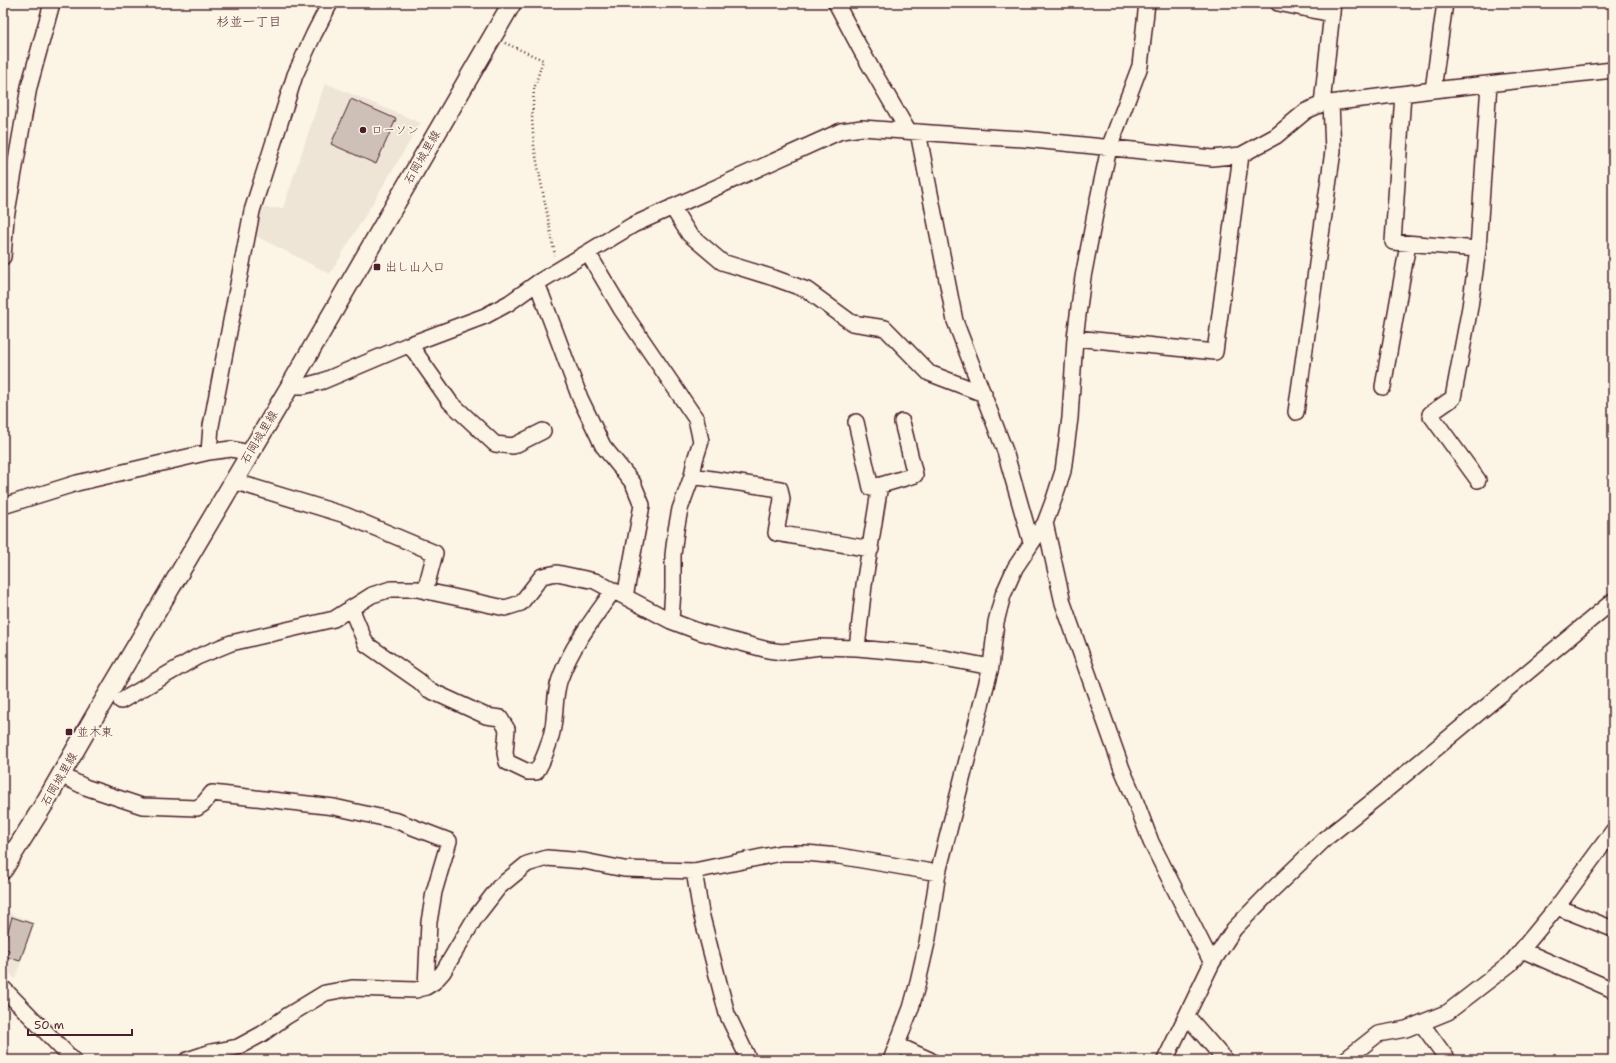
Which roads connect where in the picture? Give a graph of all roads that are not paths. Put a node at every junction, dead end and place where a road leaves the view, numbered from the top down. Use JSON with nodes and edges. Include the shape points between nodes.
{"nodes":[{"id":1,"x":52,"y":3,"type":"edge"},
{"id":2,"x":330,"y":3,"type":"edge"},
{"id":3,"x":512,"y":3,"type":"edge"},
{"id":4,"x":836,"y":3,"type":"edge"},
{"id":5,"x":1147,"y":3,"type":"edge"},
{"id":6,"x":1278,"y":3,"type":"edge"},
{"id":7,"x":1445,"y":3,"type":"edge"},
{"id":8,"x":1332,"y":8,"type":"edge"},
{"id":9,"x":1613,"y":70,"type":"edge"},
{"id":10,"x":1489,"y":84,"type":"junction"},
{"id":11,"x":1433,"y":90,"type":"junction"},
{"id":12,"x":1403,"y":94,"type":"junction"},
{"id":13,"x":1327,"y":104,"type":"junction"},
{"id":14,"x":913,"y":131,"type":"junction"},
{"id":15,"x":1110,"y":148,"type":"junction"},
{"id":16,"x":1241,"y":155,"type":"junction"},
{"id":17,"x":672,"y":207,"type":"junction"},
{"id":18,"x":1408,"y":244,"type":"junction"},
{"id":19,"x":1478,"y":249,"type":"junction"},
{"id":20,"x":588,"y":253,"type":"junction"},
{"id":21,"x":3,"y":257,"type":"edge"},
{"id":22,"x":537,"y":284,"type":"junction"},
{"id":23,"x":1075,"y":338,"type":"junction"},
{"id":24,"x":408,"y":345,"type":"junction"},
{"id":25,"x":290,"y":386,"type":"junction"},
{"id":26,"x":1383,"y":387,"type":"dead end"},
{"id":27,"x":984,"y":394,"type":"junction"},
{"id":28,"x":1296,"y":412,"type":"dead end"},
{"id":29,"x":856,"y":422,"type":"dead end"},
{"id":30,"x":902,"y":422,"type":"dead end"},
{"id":31,"x":543,"y":431,"type":"dead end"},
{"id":32,"x":209,"y":452,"type":"junction"},
{"id":33,"x":250,"y":453,"type":"junction"},
{"id":34,"x":692,"y":476,"type":"junction"},
{"id":35,"x":1478,"y":480,"type":"dead end"},
{"id":36,"x":233,"y":481,"type":"junction"},
{"id":37,"x":880,"y":485,"type":"junction"},
{"id":38,"x":3,"y":506,"type":"edge"},
{"id":39,"x":1045,"y":523,"type":"junction"},
{"id":40,"x":1031,"y":542,"type":"junction"},
{"id":41,"x":871,"y":549,"type":"junction"},
{"id":42,"x":425,"y":591,"type":"junction"},
{"id":43,"x":619,"y":594,"type":"junction"},
{"id":44,"x":1613,"y":601,"type":"edge"},
{"id":45,"x":351,"y":608,"type":"junction"},
{"id":46,"x":671,"y":621,"type":"junction"},
{"id":47,"x":858,"y":648,"type":"junction"},
{"id":48,"x":991,"y":667,"type":"junction"},
{"id":49,"x":121,"y":701,"type":"dead end"},
{"id":50,"x":61,"y":775,"type":"junction"},
{"id":51,"x":1613,"y":831,"type":"edge"},
{"id":52,"x":3,"y":870,"type":"edge"},
{"id":53,"x":694,"y":872,"type":"junction"},
{"id":54,"x":938,"y":873,"type":"junction"},
{"id":55,"x":1557,"y":907,"type":"junction"},
{"id":56,"x":1613,"y":929,"type":"edge"},
{"id":57,"x":1522,"y":950,"type":"junction"},
{"id":58,"x":1212,"y":963,"type":"junction"},
{"id":59,"x":426,"y":987,"type":"junction"},
{"id":60,"x":3,"y":988,"type":"edge"},
{"id":61,"x":1613,"y":990,"type":"edge"},
{"id":62,"x":1187,"y":1016,"type":"junction"},
{"id":63,"x":1421,"y":1023,"type":"junction"},
{"id":64,"x":897,"y":1045,"type":"junction"},
{"id":65,"x":74,"y":1060,"type":"edge"},
{"id":66,"x":187,"y":1060,"type":"edge"},
{"id":67,"x":749,"y":1060,"type":"edge"},
{"id":68,"x":891,"y":1060,"type":"edge"},
{"id":69,"x":930,"y":1060,"type":"edge"},
{"id":70,"x":1164,"y":1060,"type":"edge"},
{"id":71,"x":1226,"y":1060,"type":"edge"},
{"id":72,"x":1345,"y":1060,"type":"edge"},
{"id":73,"x":1448,"y":1060,"type":"edge"}],
"edges":[{"from":1,"to":21,"type":"street","via":[[29,87],[6,218]]},
{"from":2,"to":32,"type":"street","via":[[295,75],[252,211],[211,426]]},
{"from":3,"to":25,"type":"main road","name":"石岡城里線"},
{"from":4,"to":14,"type":"street","via":[[862,52]]},
{"from":5,"to":15,"type":"street","via":[[1140,66]]},
{"from":6,"to":8,"type":"street"},
{"from":7,"to":11,"type":"street"},
{"from":8,"to":13,"type":"street"},
{"from":9,"to":10,"type":"street"},
{"from":10,"to":11,"type":"street"},
{"from":10,"to":19,"type":"street"},
{"from":11,"to":12,"type":"street"},
{"from":12,"to":13,"type":"street"},
{"from":12,"to":18,"type":"street","via":[[1393,242]]},
{"from":13,"to":16,"type":"street","via":[[1306,111],[1276,136]]},
{"from":13,"to":28,"type":"street","via":[[1333,151]]},
{"from":14,"to":15,"type":"street"},
{"from":14,"to":17,"type":"street","via":[[862,128],[841,131]]},
{"from":14,"to":27,"type":"street","via":[[955,321]]},
{"from":15,"to":16,"type":"street","via":[[1212,158]]},
{"from":15,"to":23,"type":"street","via":[[1083,278]]},
{"from":16,"to":23,"type":"street","via":[[1215,352]]},
{"from":17,"to":20,"type":"street","via":[[633,225]]},
{"from":17,"to":27,"type":"street","via":[[689,234],[722,262],[807,290],[852,323],[885,328],[929,372]]},
{"from":18,"to":19,"type":"street"},
{"from":18,"to":26,"type":"street"},
{"from":19,"to":35,"type":"street","via":[[1453,398],[1430,414]]},
{"from":20,"to":22,"type":"street"},
{"from":20,"to":34,"type":"street","via":[[621,309],[696,419],[701,441]]},
{"from":22,"to":24,"type":"street","via":[[510,303],[485,316]]},
{"from":22,"to":43,"type":"street","via":[[580,398],[603,446],[633,483],[642,505]]},
{"from":23,"to":39,"type":"street","via":[[1070,418],[1063,471]]},
{"from":24,"to":25,"type":"street","via":[[322,381],[304,386]]},
{"from":24,"to":31,"type":"street","via":[[450,402],[496,444],[513,446]]},
{"from":25,"to":33,"type":"main road","name":"石岡城里線"},
{"from":27,"to":40,"type":"street","via":[[1005,451]]},
{"from":29,"to":37,"type":"street","via":[[871,488]]},
{"from":30,"to":37,"type":"street","via":[[915,475]]},
{"from":32,"to":33,"type":"street","via":[[231,449]]},
{"from":32,"to":38,"type":"street","via":[[77,483]]},
{"from":33,"to":36,"type":"main road","name":"石岡城里線"},
{"from":34,"to":41,"type":"street","via":[[780,489],[782,499],[776,533]]},
{"from":34,"to":46,"type":"street","via":[[680,509],[676,530]]},
{"from":36,"to":42,"type":"street","via":[[345,515],[435,553]]},
{"from":36,"to":50,"type":"main road","name":"石岡城里線"},
{"from":37,"to":41,"type":"street"},
{"from":39,"to":40,"type":"street"},
{"from":39,"to":58,"type":"street","via":[[1063,603],[1122,769],[1151,842]]},
{"from":40,"to":48,"type":"street","via":[[1014,568],[1003,595],[996,622]]},
{"from":41,"to":47,"type":"street","via":[[864,585]]},
{"from":42,"to":43,"type":"street","via":[[505,608],[521,603],[542,576],[557,573],[595,581]]},
{"from":42,"to":45,"type":"street","via":[[391,589],[372,595]]},
{"from":43,"to":45,"type":"street","via":[[578,638],[560,677],[553,727],[536,772],[528,772],[507,762],[507,729],[500,718],[486,716],[427,689],[366,644]]},
{"from":43,"to":46,"type":"street"},
{"from":44,"to":58,"type":"street","via":[[1325,839],[1234,929]]},
{"from":45,"to":49,"type":"street","via":[[334,619],[231,643],[196,657]]},
{"from":46,"to":47,"type":"street","via":[[700,632],[768,650],[782,652],[820,647]]},
{"from":47,"to":48,"type":"street","via":[[923,654]]},
{"from":48,"to":54,"type":"street"},
{"from":50,"to":52,"type":"main road","name":"石岡城里線"},
{"from":50,"to":59,"type":"street","via":[[85,787],[142,806],[197,808],[212,793],[301,802],[397,821],[449,841],[434,892],[429,922]]},
{"from":51,"to":55,"type":"street"},
{"from":53,"to":54,"type":"street","via":[[781,853],[805,853],[839,856]]},
{"from":53,"to":59,"type":"street","via":[[624,869],[584,861],[546,858],[527,864],[499,887],[475,918],[444,972]]},
{"from":53,"to":67,"type":"street","via":[[701,913],[727,1014]]},
{"from":54,"to":64,"type":"street","via":[[928,938],[917,986]]},
{"from":55,"to":56,"type":"street"},
{"from":55,"to":57,"type":"street"},
{"from":57,"to":61,"type":"street"},
{"from":57,"to":63,"type":"street","via":[[1510,964],[1448,1012]]},
{"from":58,"to":62,"type":"street"},
{"from":59,"to":66,"type":"street","via":[[416,990],[352,988],[325,993],[238,1047]]},
{"from":60,"to":65,"type":"street"},
{"from":62,"to":70,"type":"street"},
{"from":62,"to":71,"type":"street"},
{"from":63,"to":72,"type":"street","via":[[1406,1029],[1378,1034]]},
{"from":63,"to":73,"type":"street"},
{"from":64,"to":68,"type":"street"},
{"from":64,"to":69,"type":"street"}]}
